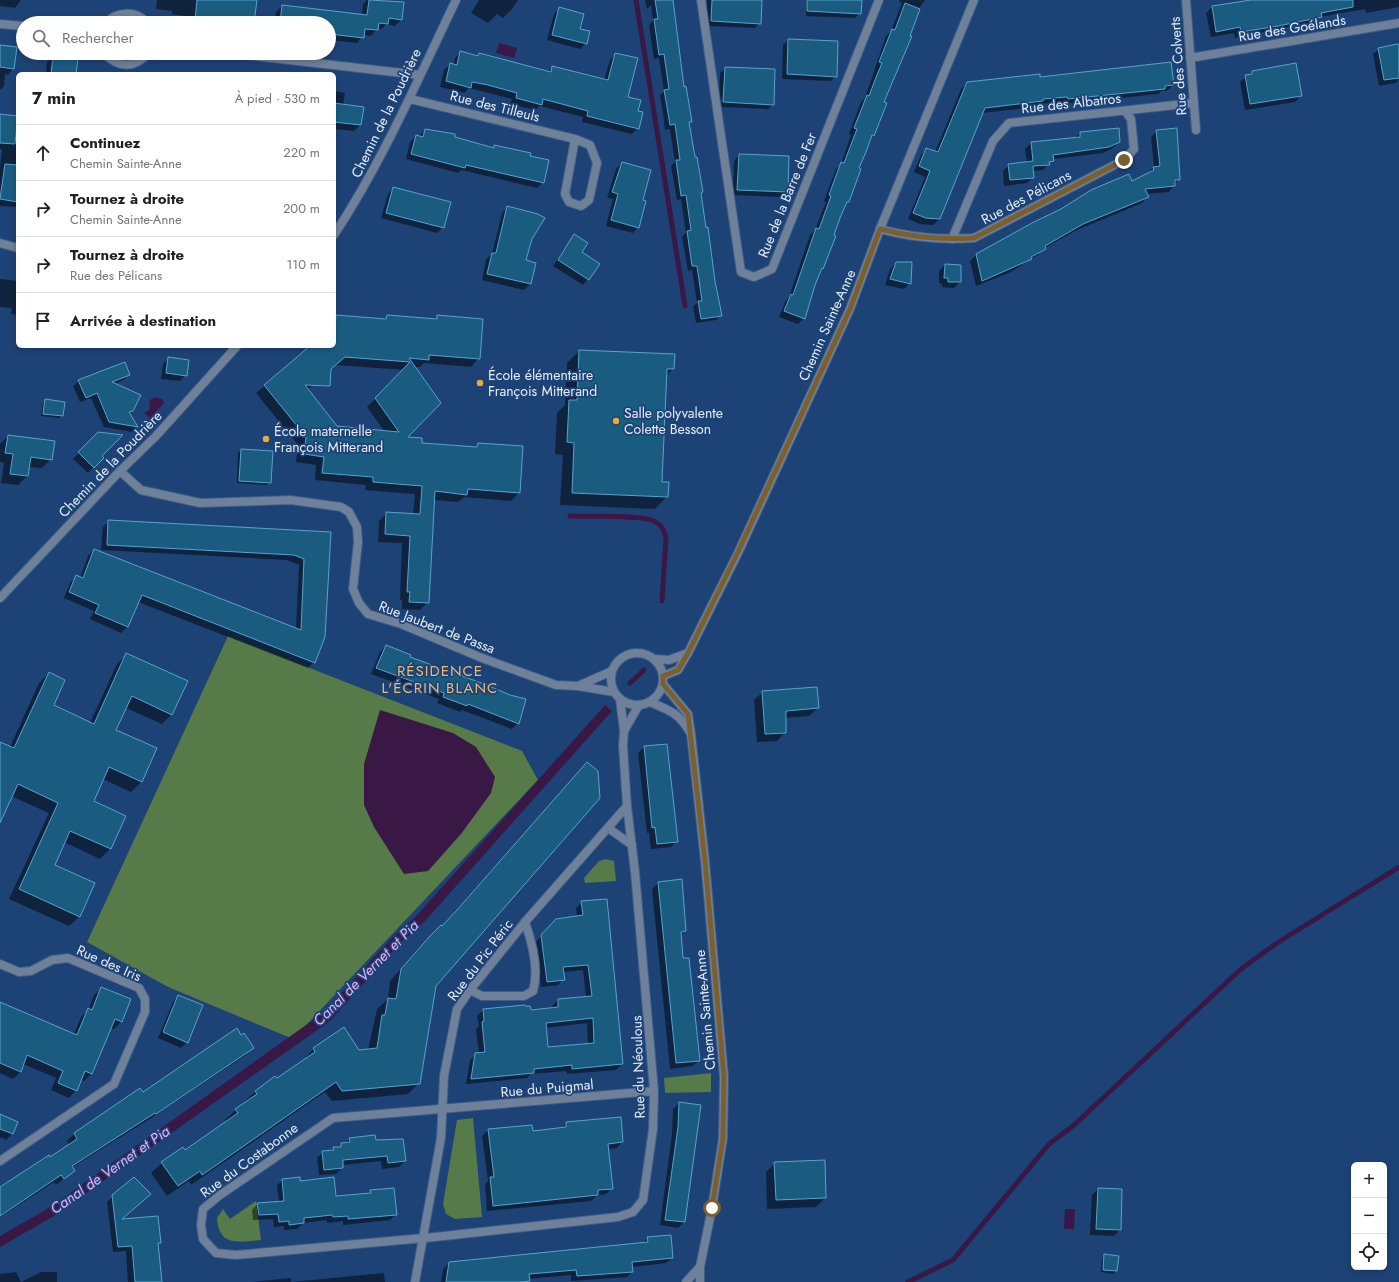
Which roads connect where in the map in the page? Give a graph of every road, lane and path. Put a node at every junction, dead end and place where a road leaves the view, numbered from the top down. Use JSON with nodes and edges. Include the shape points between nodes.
{"nodes":[{"id":1,"x":456,"y":0,"type":"edge"},
{"id":2,"x":701,"y":0,"type":"edge"},
{"id":3,"x":879,"y":0,"type":"edge"},
{"id":4,"x":974,"y":0,"type":"edge"},
{"id":5,"x":1186,"y":0,"type":"edge"},
{"id":6,"x":114,"y":16,"type":"edge"},
{"id":7,"x":138,"y":16,"type":"edge"},
{"id":8,"x":1399,"y":23,"type":"edge"},
{"id":9,"x":0,"y":24,"type":"edge"},
{"id":10,"x":16,"y":25,"type":"edge"},
{"id":11,"x":1190,"y":58,"type":"junction"},
{"id":12,"x":110,"y":60,"type":"edge"},
{"id":13,"x":142,"y":60,"type":"edge"},
{"id":14,"x":289,"y":60,"type":"edge"},
{"id":15,"x":420,"y":75,"type":"junction"},
{"id":16,"x":410,"y":99,"type":"junction"},
{"id":17,"x":1194,"y":103,"type":"junction"},
{"id":18,"x":1124,"y":111,"type":"junction"},
{"id":19,"x":1196,"y":130,"type":"dead end"},
{"id":20,"x":575,"y":140,"type":"junction"},
{"id":21,"x":880,"y":229,"type":"junction"},
{"id":22,"x":336,"y":232,"type":"edge"},
{"id":23,"x":952,"y":239,"type":"junction"},
{"id":24,"x":0,"y":244,"type":"edge"},
{"id":25,"x":16,"y":248,"type":"edge"},
{"id":26,"x":236,"y":348,"type":"edge"},
{"id":27,"x":120,"y":471,"type":"junction"},
{"id":28,"x":0,"y":598,"type":"edge"},
{"id":29,"x":688,"y":653,"type":"junction"},
{"id":30,"x":654,"y":659,"type":"junction"},
{"id":31,"x":612,"y":671,"type":"junction"},
{"id":32,"x":663,"y":680,"type":"junction"},
{"id":33,"x":578,"y":686,"type":"junction"},
{"id":34,"x":614,"y":692,"type":"junction"},
{"id":35,"x":620,"y":699,"type":"junction"},
{"id":36,"x":650,"y":702,"type":"junction"},
{"id":37,"x":639,"y":705,"type":"junction"},
{"id":38,"x":624,"y":731,"type":"junction"},
{"id":39,"x":691,"y":734,"type":"junction"},
{"id":40,"x":627,"y":806,"type":"junction"},
{"id":41,"x":608,"y":828,"type":"junction"},
{"id":42,"x":632,"y":845,"type":"junction"},
{"id":43,"x":525,"y":922,"type":"junction"},
{"id":44,"x":0,"y":964,"type":"edge"},
{"id":45,"x":470,"y":990,"type":"junction"},
{"id":46,"x":654,"y":1091,"type":"junction"},
{"id":47,"x":442,"y":1110,"type":"junction"},
{"id":48,"x":0,"y":1161,"type":"edge"},
{"id":49,"x":423,"y":1238,"type":"junction"},
{"id":50,"x":700,"y":1267,"type":"junction"},
{"id":51,"x":416,"y":1282,"type":"edge"},
{"id":52,"x":686,"y":1282,"type":"edge"},
{"id":53,"x":700,"y":1282,"type":"edge"}],
"edges":[{"from":1,"to":15,"type":"street","name":"Chemin de la Poudrière"},
{"from":2,"to":3,"type":"street","name":"Rue de la Barre de Fer","via":[[741,272],[754,277],[772,269]]},
{"from":4,"to":21,"type":"street","name":"Chemin Sainte-Anne"},
{"from":5,"to":11,"type":"street","name":"Rue des Colverts"},
{"from":6,"to":7,"type":"street","via":[[130,13]]},
{"from":8,"to":11,"type":"street","name":"Rue des Goélands"},
{"from":9,"to":10,"type":"street"},
{"from":11,"to":17,"type":"street","name":"Rue des Colverts"},
{"from":12,"to":13,"type":"street","via":[[127,65]]},
{"from":14,"to":15,"type":"street"},
{"from":15,"to":16,"type":"street","name":"Chemin de la Poudrière"},
{"from":16,"to":20,"type":"street","name":"Rue des Tilleuls"},
{"from":16,"to":22,"type":"street","name":"Chemin de la Poudrière","via":[[358,199]]},
{"from":17,"to":18,"type":"street","name":"Rue des Albatros"},
{"from":17,"to":19,"type":"street","name":"Rue des Colverts"},
{"from":18,"to":23,"type":"street","name":"Rue des Albatros","via":[[1009,123],[992,141]]},
{"from":18,"to":23,"type":"street","name":"Rue des Pélicans","via":[[1131,119],[1134,148],[1124,160],[974,238]]},
{"from":20,"to":20,"type":"street","name":"Rue des Tilleuls","via":[[590,145],[597,163],[589,200],[581,206],[569,202],[566,194]]},
{"from":21,"to":23,"type":"street","name":"Rue des Pélicans","via":[[903,235]]},
{"from":21,"to":29,"type":"street","name":"Chemin Sainte-Anne","via":[[850,309],[738,552]]},
{"from":24,"to":25,"type":"street"},
{"from":26,"to":27,"type":"street","name":"Chemin de la Poudrière","via":[[156,436]]},
{"from":27,"to":28,"type":"street","name":"Chemin de la Poudrière"},
{"from":27,"to":33,"type":"street","name":"Rue Jaubert de Passa","via":[[141,490],[200,503],[291,500],[341,507],[349,512],[358,527],[353,589],[359,603],[368,614],[401,624],[556,685]]},
{"from":29,"to":30,"type":"street","via":[[670,660]]},
{"from":29,"to":32,"type":"street","name":"Chemin Sainte-Anne","via":[[678,670]]},
{"from":30,"to":31,"type":"street","via":[[639,653],[623,657]]},
{"from":30,"to":32,"type":"street","via":[[660,667]]},
{"from":31,"to":33,"type":"street","name":"Rue Jaubert de Passa"},
{"from":31,"to":34,"type":"street","via":[[611,682]]},
{"from":32,"to":36,"type":"street","via":[[658,694]]},
{"from":32,"to":39,"type":"street","name":"Chemin Sainte-Anne","via":[[688,714]]},
{"from":33,"to":34,"type":"street","name":"Rue Jaubert de Passa"},
{"from":34,"to":35,"type":"street"},
{"from":35,"to":37,"type":"street","via":[[629,704]]},
{"from":35,"to":38,"type":"street","name":"Rue du Néoulous"},
{"from":36,"to":37,"type":"street"},
{"from":36,"to":39,"type":"street","name":"Chemin Sainte-Anne","via":[[682,719]]},
{"from":37,"to":38,"type":"street","name":"Rue du Néoulous"},
{"from":38,"to":40,"type":"street","name":"Rue du Néoulous"},
{"from":39,"to":50,"type":"street","name":"Chemin Sainte-Anne","via":[[724,1077],[723,1138]]},
{"from":40,"to":41,"type":"street","name":"Rue du Pic Péric"},
{"from":40,"to":42,"type":"street","name":"Rue du Néoulous"},
{"from":41,"to":42,"type":"street"},
{"from":41,"to":43,"type":"street","name":"Rue du Pic Péric"},
{"from":42,"to":46,"type":"street","name":"Rue du Néoulous","via":[[652,1043]]},
{"from":43,"to":45,"type":"street","name":"Rue du Pic Péric"},
{"from":43,"to":45,"type":"street","via":[[530,938],[536,982],[533,991],[524,996],[482,996]]},
{"from":44,"to":48,"type":"street","name":"Rue des Iris","via":[[19,972],[31,971],[52,960],[68,958],[139,988],[145,999],[145,1012],[114,1084]]},
{"from":45,"to":47,"type":"street","name":"Rue du Pic Péric","via":[[457,1009],[444,1076]]},
{"from":46,"to":47,"type":"street","name":"Rue du Puigmal"},
{"from":46,"to":49,"type":"street","name":"Rue du Néoulous","via":[[653,1129],[642,1200],[633,1212],[618,1217]]},
{"from":47,"to":49,"type":"street","name":"Rue du Pic Péric","via":[[441,1138]]},
{"from":47,"to":49,"type":"street","name":"Rue du Costabonne","via":[[333,1118],[220,1194],[203,1209],[203,1239],[216,1253],[236,1255]]},
{"from":49,"to":51,"type":"street","name":"Rue du Pic Péric"},
{"from":50,"to":52,"type":"street"},
{"from":50,"to":53,"type":"street","name":"Chemin Sainte-Anne"}]}
